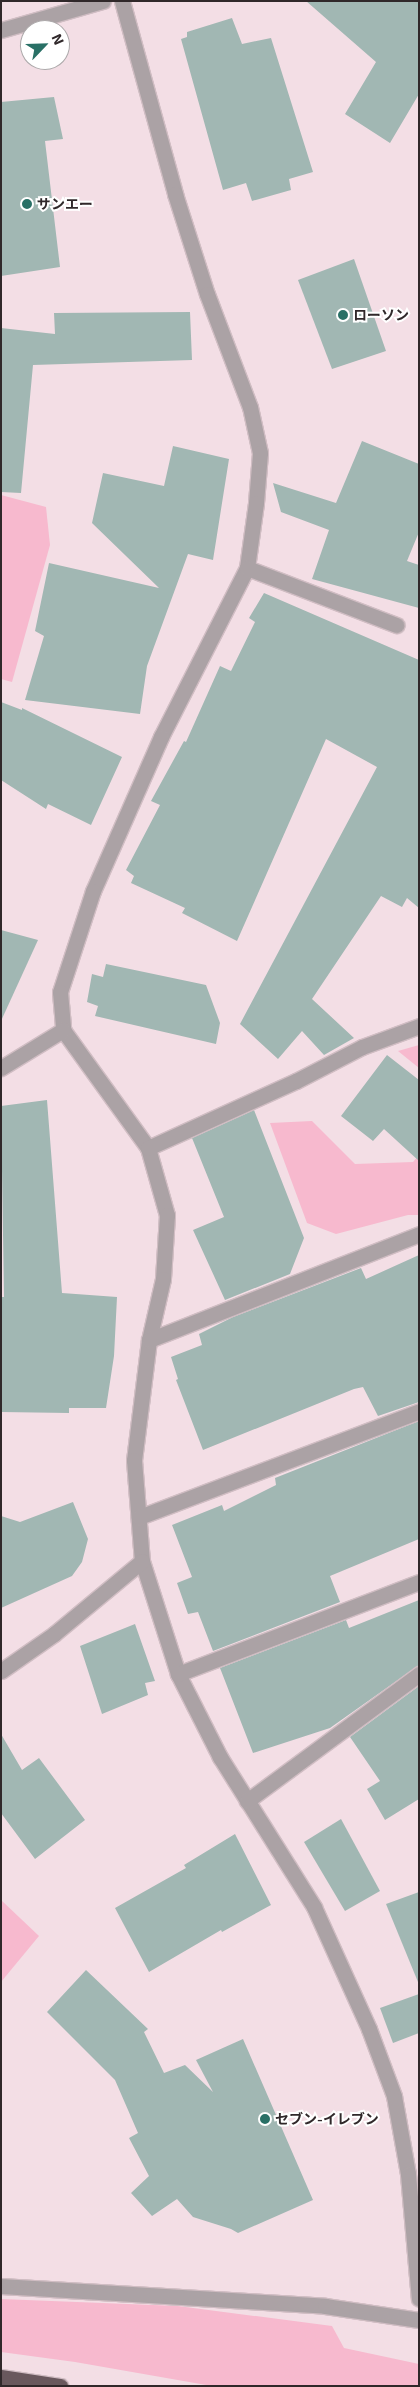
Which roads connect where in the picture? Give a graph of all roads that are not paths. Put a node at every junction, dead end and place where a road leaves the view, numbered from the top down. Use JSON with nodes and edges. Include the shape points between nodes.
{"nodes":[{"id":1,"x":103,"y":1,"type":"edge"},
{"id":2,"x":122,"y":1,"type":"edge"},
{"id":3,"x":1,"y":30,"type":"edge"},
{"id":4,"x":247,"y":568,"type":"junction"},
{"id":5,"x":396,"y":625,"type":"dead end"},
{"id":6,"x":419,"y":1026,"type":"edge"},
{"id":7,"x":64,"y":1030,"type":"junction"},
{"id":8,"x":1,"y":1068,"type":"edge"},
{"id":9,"x":148,"y":1148,"type":"junction"},
{"id":10,"x":419,"y":1234,"type":"edge"},
{"id":11,"x":148,"y":1340,"type":"junction"},
{"id":12,"x":419,"y":1411,"type":"edge"},
{"id":13,"x":138,"y":1517,"type":"junction"},
{"id":14,"x":142,"y":1560,"type":"junction"},
{"id":15,"x":419,"y":1582,"type":"edge"},
{"id":16,"x":1,"y":1671,"type":"edge"},
{"id":17,"x":178,"y":1674,"type":"junction"},
{"id":18,"x":419,"y":1674,"type":"edge"},
{"id":19,"x":248,"y":1801,"type":"junction"},
{"id":20,"x":1,"y":2286,"type":"edge"},
{"id":21,"x":419,"y":2300,"type":"edge"},
{"id":22,"x":419,"y":2320,"type":"edge"},
{"id":23,"x":1,"y":2377,"type":"edge"},
{"id":24,"x":60,"y":2386,"type":"edge"}],
"edges":[{"from":1,"to":3,"type":"street"},
{"from":2,"to":4,"type":"street","via":[[174,194],[207,294],[250,407],[260,453]]},
{"from":4,"to":5,"type":"street"},
{"from":4,"to":7,"type":"street","via":[[161,737],[93,891],[60,992]]},
{"from":6,"to":9,"type":"street","via":[[362,1047],[296,1081]]},
{"from":7,"to":8,"type":"street"},
{"from":7,"to":9,"type":"street"},
{"from":9,"to":11,"type":"street","via":[[167,1215],[163,1279]]},
{"from":10,"to":11,"type":"street"},
{"from":11,"to":13,"type":"street","via":[[134,1460]]},
{"from":12,"to":13,"type":"street"},
{"from":13,"to":14,"type":"street"},
{"from":14,"to":16,"type":"street","via":[[54,1634]]},
{"from":14,"to":17,"type":"street"},
{"from":15,"to":17,"type":"street"},
{"from":17,"to":19,"type":"street","via":[[220,1757]]},
{"from":18,"to":19,"type":"street"},
{"from":19,"to":21,"type":"street","via":[[314,1908],[369,2029],[394,2096],[408,2174]]},
{"from":20,"to":22,"type":"street","via":[[325,2306]]},
{"from":23,"to":24,"type":"highway"}]}
